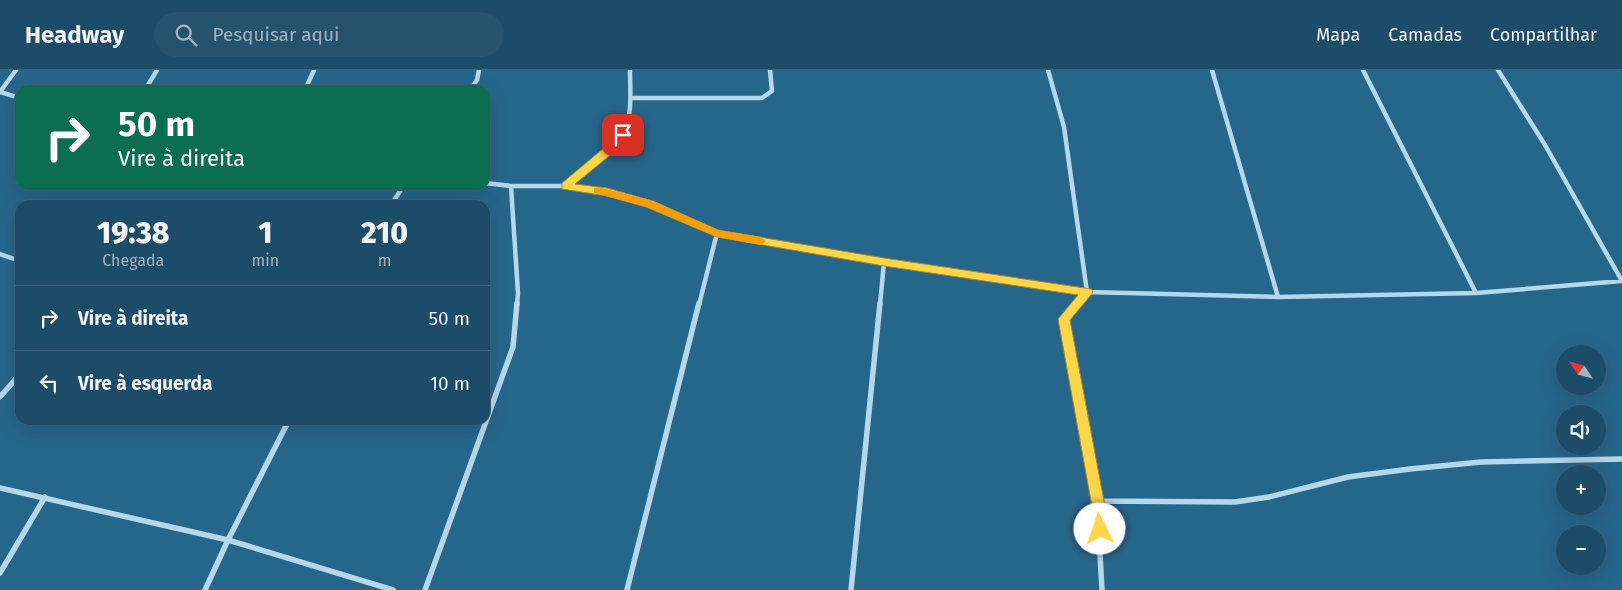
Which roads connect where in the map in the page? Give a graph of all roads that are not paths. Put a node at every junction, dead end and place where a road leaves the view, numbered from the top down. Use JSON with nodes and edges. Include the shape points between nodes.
{"nodes":[{"id":1,"x":16,"y":70,"type":"edge"},
{"id":2,"x":157,"y":70,"type":"edge"},
{"id":3,"x":314,"y":70,"type":"edge"},
{"id":4,"x":479,"y":70,"type":"edge"},
{"id":5,"x":630,"y":70,"type":"edge"},
{"id":6,"x":770,"y":70,"type":"edge"},
{"id":7,"x":1048,"y":70,"type":"edge"},
{"id":8,"x":1212,"y":70,"type":"edge"},
{"id":9,"x":1363,"y":70,"type":"edge"},
{"id":10,"x":1498,"y":70,"type":"edge"},
{"id":11,"x":148,"y":85,"type":"edge"},
{"id":12,"x":307,"y":85,"type":"edge"},
{"id":13,"x":474,"y":85,"type":"edge"},
{"id":14,"x":0,"y":92,"type":"edge"},
{"id":15,"x":15,"y":96,"type":"edge"},
{"id":16,"x":631,"y":98,"type":"junction"},
{"id":17,"x":490,"y":184,"type":"edge"},
{"id":18,"x":511,"y":186,"type":"junction"},
{"id":19,"x":566,"y":186,"type":"junction"},
{"id":20,"x":717,"y":233,"type":"junction"},
{"id":21,"x":0,"y":254,"type":"edge"},
{"id":22,"x":15,"y":259,"type":"edge"},
{"id":23,"x":884,"y":262,"type":"junction"},
{"id":24,"x":1622,"y":281,"type":"edge"},
{"id":25,"x":1087,"y":292,"type":"junction"},
{"id":26,"x":1476,"y":293,"type":"junction"},
{"id":27,"x":1278,"y":297,"type":"junction"},
{"id":28,"x":15,"y":380,"type":"edge"},
{"id":29,"x":0,"y":397,"type":"edge"},
{"id":30,"x":490,"y":411,"type":"edge"},
{"id":31,"x":286,"y":425,"type":"edge"},
{"id":32,"x":485,"y":425,"type":"edge"},
{"id":33,"x":1622,"y":458,"type":"edge"},
{"id":34,"x":0,"y":488,"type":"edge"},
{"id":35,"x":45,"y":497,"type":"junction"},
{"id":36,"x":1097,"y":501,"type":"junction"},
{"id":37,"x":228,"y":540,"type":"junction"},
{"id":38,"x":0,"y":572,"type":"edge"},
{"id":39,"x":205,"y":590,"type":"edge"},
{"id":40,"x":394,"y":590,"type":"edge"},
{"id":41,"x":425,"y":590,"type":"edge"},
{"id":42,"x":627,"y":590,"type":"edge"},
{"id":43,"x":851,"y":590,"type":"edge"},
{"id":44,"x":1102,"y":590,"type":"edge"}],
"edges":[{"from":1,"to":14,"type":"street"},
{"from":2,"to":11,"type":"street"},
{"from":3,"to":12,"type":"street"},
{"from":4,"to":13,"type":"street"},
{"from":5,"to":16,"type":"street"},
{"from":6,"to":16,"type":"street","via":[[772,91],[762,98]]},
{"from":7,"to":25,"type":"street","via":[[1064,127]]},
{"from":8,"to":27,"type":"street"},
{"from":9,"to":26,"type":"street"},
{"from":10,"to":24,"type":"street","via":[[1545,145]]},
{"from":14,"to":15,"type":"street"},
{"from":16,"to":19,"type":"street","via":[[623,135]]},
{"from":17,"to":18,"type":"street"},
{"from":18,"to":19,"type":"street"},
{"from":18,"to":30,"type":"street","via":[[518,293],[513,347]]},
{"from":19,"to":20,"type":"street","via":[[607,192],[649,204]]},
{"from":20,"to":23,"type":"street"},
{"from":20,"to":42,"type":"street"},
{"from":21,"to":22,"type":"street"},
{"from":23,"to":25,"type":"street"},
{"from":23,"to":43,"type":"street"},
{"from":24,"to":26,"type":"street"},
{"from":25,"to":27,"type":"street"},
{"from":25,"to":36,"type":"street","via":[[1064,319]]},
{"from":26,"to":27,"type":"street"},
{"from":28,"to":29,"type":"street"},
{"from":31,"to":37,"type":"street"},
{"from":32,"to":41,"type":"street"},
{"from":33,"to":36,"type":"street","via":[[1481,462],[1410,469],[1348,477],[1270,498],[1235,502]]},
{"from":34,"to":35,"type":"street"},
{"from":35,"to":37,"type":"street"},
{"from":35,"to":38,"type":"street"},
{"from":36,"to":44,"type":"street"},
{"from":37,"to":39,"type":"street"},
{"from":37,"to":40,"type":"street"}]}
